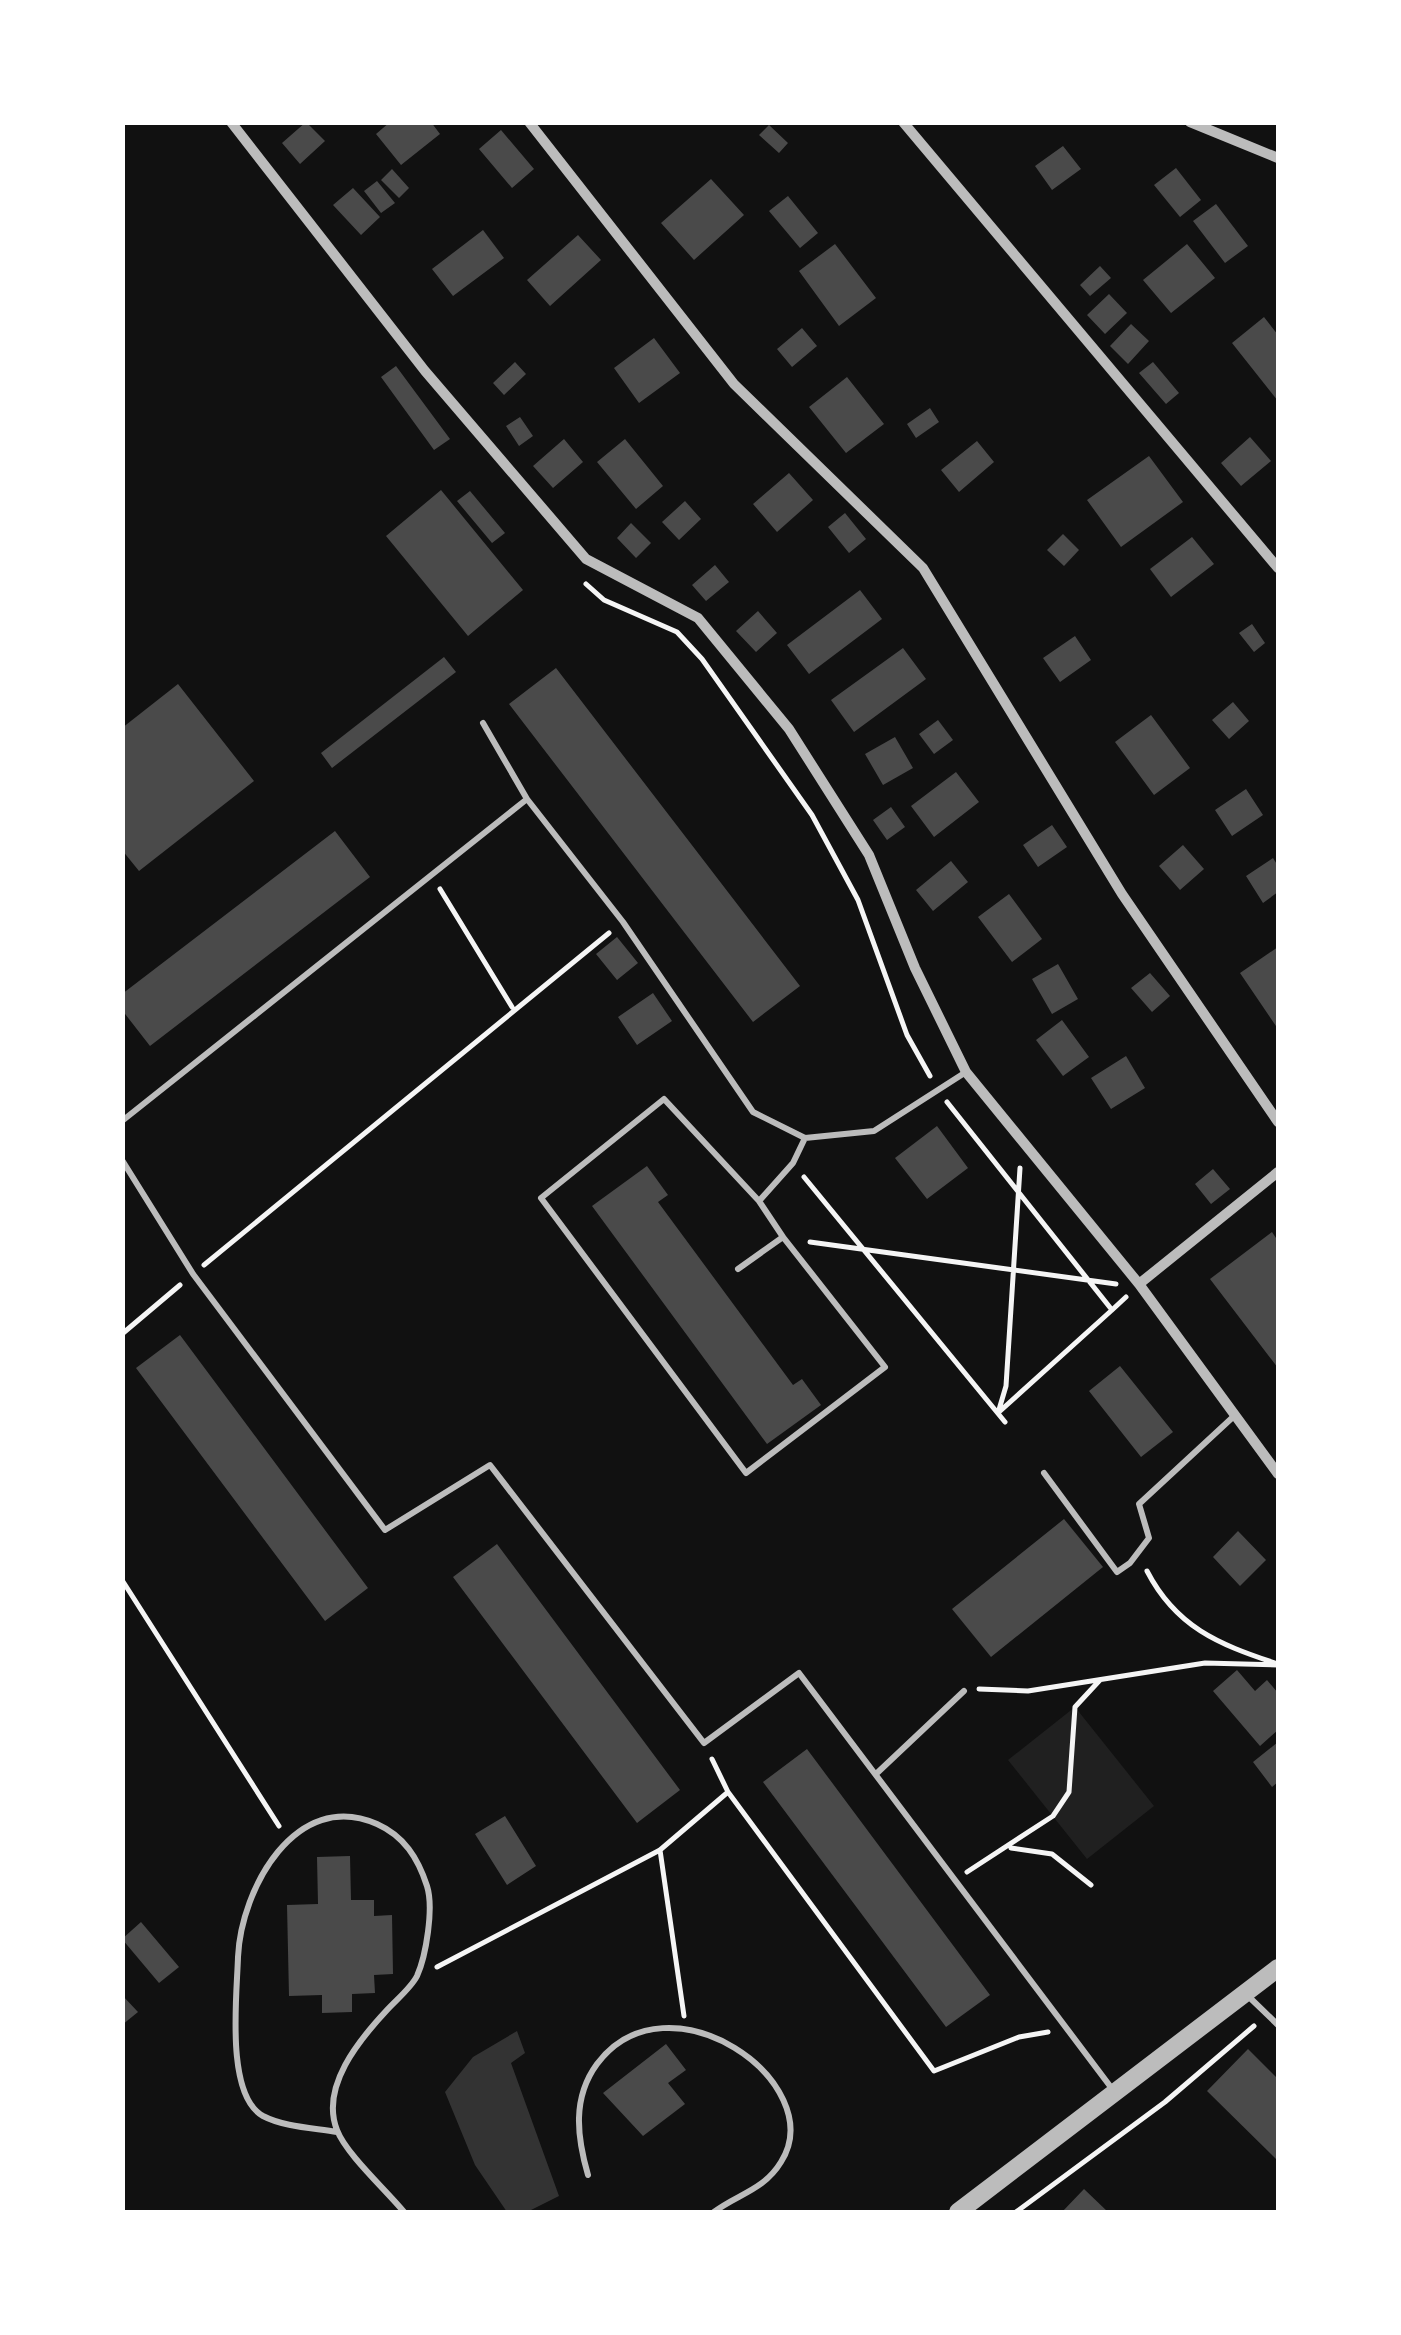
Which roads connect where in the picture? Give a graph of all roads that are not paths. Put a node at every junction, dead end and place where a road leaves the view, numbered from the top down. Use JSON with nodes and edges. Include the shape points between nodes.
{"nodes":[{"id":1,"x":231,"y":122,"type":"edge"},
{"id":2,"x":530,"y":122,"type":"edge"},
{"id":3,"x":903,"y":122,"type":"edge"},
{"id":4,"x":1190,"y":122,"type":"edge"},
{"id":5,"x":1278,"y":158,"type":"edge"},
{"id":6,"x":1278,"y":568,"type":"edge"},
{"id":7,"x":483,"y":723,"type":"dead end"},
{"id":8,"x":526,"y":799,"type":"junction"},
{"id":9,"x":966,"y":1072,"type":"junction"},
{"id":10,"x":122,"y":1120,"type":"edge"},
{"id":11,"x":1278,"y":1122,"type":"edge"},
{"id":12,"x":805,"y":1138,"type":"junction"},
{"id":13,"x":122,"y":1160,"type":"edge"},
{"id":14,"x":1278,"y":1172,"type":"edge"},
{"id":15,"x":758,"y":1201,"type":"junction"},
{"id":16,"x":784,"y":1237,"type":"junction"},
{"id":17,"x":738,"y":1269,"type":"dead end"},
{"id":18,"x":1139,"y":1284,"type":"junction"},
{"id":19,"x":1233,"y":1417,"type":"junction"},
{"id":20,"x":1044,"y":1474,"type":"dead end"},
{"id":21,"x":1278,"y":1474,"type":"edge"},
{"id":22,"x":964,"y":1691,"type":"road end"},
{"id":23,"x":876,"y":1774,"type":"junction"},
{"id":24,"x":1278,"y":1968,"type":"edge"},
{"id":25,"x":1244,"y":1993,"type":"junction"},
{"id":26,"x":1278,"y":2025,"type":"edge"},
{"id":27,"x":1116,"y":2095,"type":"junction"},
{"id":28,"x":337,"y":2132,"type":"junction"},
{"id":29,"x":588,"y":2175,"type":"dead end"},
{"id":30,"x":404,"y":2212,"type":"edge"},
{"id":31,"x":714,"y":2212,"type":"edge"},
{"id":32,"x":958,"y":2212,"type":"edge"}],
"edges":[{"from":1,"to":9,"type":"street","via":[[424,371],[586,559],[698,618],[789,729],[870,855]]},
{"from":2,"to":11,"type":"street","via":[[734,384],[923,568],[1122,894]]},
{"from":3,"to":6,"type":"street"},
{"from":4,"to":5,"type":"street"},
{"from":7,"to":8,"type":"lane"},
{"from":8,"to":10,"type":"lane"},
{"from":8,"to":12,"type":"lane","via":[[623,922],[753,1112]]},
{"from":9,"to":12,"type":"lane","via":[[874,1131]]},
{"from":9,"to":18,"type":"street"},
{"from":12,"to":15,"type":"lane","via":[[793,1163]]},
{"from":13,"to":23,"type":"lane","via":[[193,1274],[384,1530],[490,1465],[704,1743],[799,1673]]},
{"from":14,"to":18,"type":"street"},
{"from":15,"to":16,"type":"lane"},
{"from":15,"to":16,"type":"lane","via":[[664,1099],[541,1198],[746,1473],[884,1367]]},
{"from":16,"to":17,"type":"lane"},
{"from":18,"to":19,"type":"street"},
{"from":19,"to":20,"type":"lane","via":[[1139,1504],[1149,1538],[1117,1572]]},
{"from":19,"to":21,"type":"street"},
{"from":22,"to":23,"type":"lane"},
{"from":23,"to":27,"type":"lane"},
{"from":24,"to":25,"type":"street"},
{"from":25,"to":26,"type":"lane"},
{"from":25,"to":27,"type":"street"},
{"from":27,"to":32,"type":"street"},
{"from":28,"to":28,"type":"lane","via":[[260,2115],[250,2103],[240,2076],[236,2005],[246,1902],[286,1842],[335,1813],[399,1836],[429,1893],[416,1977],[359,2042],[343,2072],[333,2095]]},
{"from":28,"to":30,"type":"lane"},
{"from":29,"to":31,"type":"lane","via":[[579,2143],[580,2107],[592,2072],[624,2036],[668,2026],[715,2036],[745,2054],[778,2088],[789,2117],[789,2146],[769,2178]]}]}
